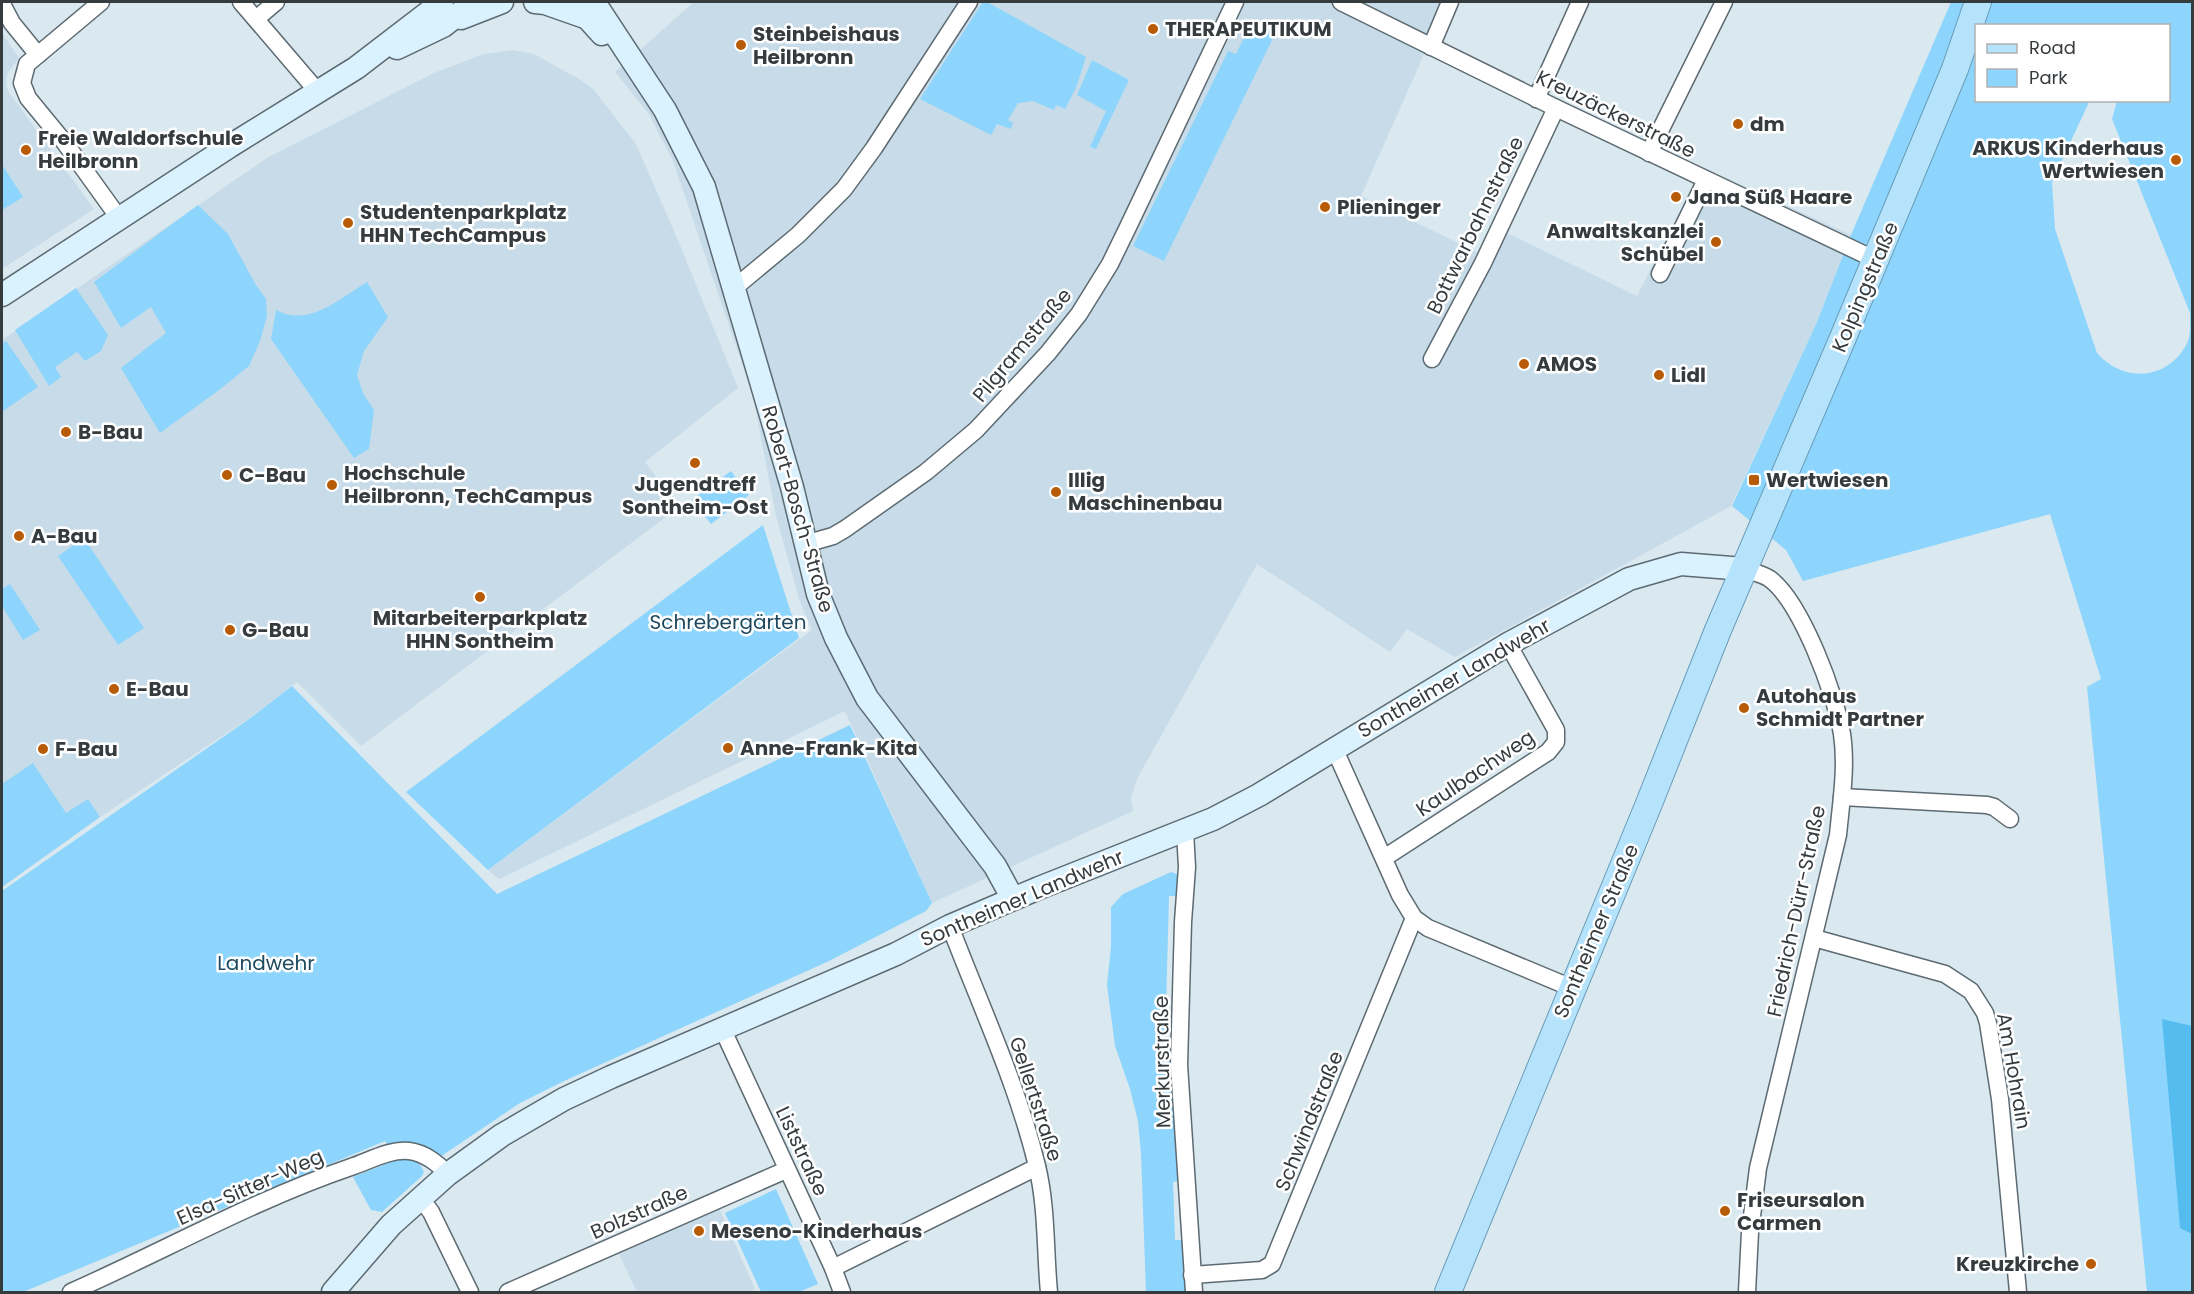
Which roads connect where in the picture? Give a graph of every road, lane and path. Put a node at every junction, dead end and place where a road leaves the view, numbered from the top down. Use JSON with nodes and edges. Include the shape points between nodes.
{"nodes":[{"id":1,"x":101,"y":2,"type":"edge"},
{"id":2,"x":241,"y":2,"type":"edge"},
{"id":3,"x":276,"y":2,"type":"edge"},
{"id":4,"x":441,"y":2,"type":"edge"},
{"id":5,"x":474,"y":2,"type":"edge"},
{"id":6,"x":502,"y":2,"type":"edge"},
{"id":7,"x":535,"y":2,"type":"edge"},
{"id":8,"x":969,"y":2,"type":"edge"},
{"id":9,"x":1235,"y":2,"type":"edge"},
{"id":10,"x":1341,"y":2,"type":"edge"},
{"id":11,"x":1450,"y":2,"type":"edge"},
{"id":12,"x":1580,"y":2,"type":"edge"},
{"id":13,"x":1724,"y":2,"type":"edge"},
{"id":14,"x":1978,"y":2,"type":"edge"},
{"id":15,"x":2,"y":4,"type":"edge"},
{"id":16,"x":585,"y":7,"type":"edge"},
{"id":17,"x":256,"y":19,"type":"junction"},
{"id":18,"x":443,"y":26,"type":"junction"},
{"id":19,"x":1431,"y":46,"type":"junction"},
{"id":20,"x":38,"y":55,"type":"junction"},
{"id":21,"x":356,"y":68,"type":"junction"},
{"id":22,"x":318,"y":92,"type":"junction"},
{"id":23,"x":1536,"y":99,"type":"junction"},
{"id":24,"x":1556,"y":108,"type":"junction"},
{"id":25,"x":1650,"y":153,"type":"junction"},
{"id":26,"x":1706,"y":180,"type":"junction"},
{"id":27,"x":119,"y":218,"type":"junction"},
{"id":28,"x":1876,"y":260,"type":"junction"},
{"id":29,"x":1660,"y":274,"type":"dead end"},
{"id":30,"x":734,"y":289,"type":"junction"},
{"id":31,"x":2,"y":295,"type":"edge"},
{"id":32,"x":1432,"y":359,"type":"dead end"},
{"id":33,"x":804,"y":544,"type":"junction"},
{"id":34,"x":1744,"y":569,"type":"junction"},
{"id":35,"x":1508,"y":644,"type":"junction"},
{"id":36,"x":1334,"y":748,"type":"junction"},
{"id":37,"x":1842,"y":797,"type":"junction"},
{"id":38,"x":2010,"y":819,"type":"dead end"},
{"id":39,"x":1185,"y":831,"type":"junction"},
{"id":40,"x":1384,"y":858,"type":"junction"},
{"id":41,"x":1013,"y":899,"type":"junction"},
{"id":42,"x":1414,"y":918,"type":"junction"},
{"id":43,"x":950,"y":926,"type":"junction"},
{"id":44,"x":1814,"y":938,"type":"junction"},
{"id":45,"x":1572,"y":988,"type":"junction"},
{"id":46,"x":722,"y":1028,"type":"junction"},
{"id":47,"x":1037,"y":1167,"type":"junction"},
{"id":48,"x":786,"y":1170,"type":"junction"},
{"id":49,"x":448,"y":1174,"type":"junction"},
{"id":50,"x":422,"y":1199,"type":"junction"},
{"id":51,"x":833,"y":1268,"type":"junction"},
{"id":52,"x":1192,"y":1275,"type":"junction"},
{"id":53,"x":71,"y":1293,"type":"edge"},
{"id":54,"x":333,"y":1293,"type":"edge"},
{"id":55,"x":470,"y":1293,"type":"edge"},
{"id":56,"x":508,"y":1293,"type":"edge"},
{"id":57,"x":842,"y":1293,"type":"edge"},
{"id":58,"x":1049,"y":1293,"type":"edge"},
{"id":59,"x":1194,"y":1293,"type":"edge"},
{"id":60,"x":1448,"y":1293,"type":"edge"},
{"id":61,"x":1747,"y":1293,"type":"edge"},
{"id":62,"x":2018,"y":1293,"type":"edge"}],
"edges":[{"from":1,"to":20,"type":"street"},
{"from":2,"to":17,"type":"street"},
{"from":3,"to":17,"type":"street"},
{"from":4,"to":21,"type":"street"},
{"from":5,"to":18,"type":"street"},
{"from":6,"to":18,"type":"street"},
{"from":7,"to":16,"type":"street"},
{"from":8,"to":30,"type":"street","via":[[844,189],[810,224]]},
{"from":9,"to":33,"type":"street","name":"Pilgramstraße","via":[[1110,264],[1079,314],[1048,353],[952,451],[845,529]]},
{"from":10,"to":19,"type":"street","name":"Kreuzäckerstraße"},
{"from":11,"to":19,"type":"street"},
{"from":12,"to":23,"type":"street"},
{"from":13,"to":25,"type":"street"},
{"from":14,"to":28,"type":"main road","name":"Kolpingstraße","via":[[1955,69]]},
{"from":15,"to":20,"type":"street"},
{"from":16,"to":30,"type":"street","name":"Robert-Bosch-Straße","via":[[650,86],[679,137],[704,187]]},
{"from":17,"to":22,"type":"street"},
{"from":18,"to":21,"type":"street"},
{"from":19,"to":23,"type":"street","name":"Kreuzäckerstraße"},
{"from":20,"to":27,"type":"street","via":[[24,69],[23,90]]},
{"from":21,"to":22,"type":"street"},
{"from":22,"to":27,"type":"street"},
{"from":23,"to":24,"type":"street","name":"Kreuzäckerstraße"},
{"from":24,"to":25,"type":"street","name":"Kreuzäckerstraße"},
{"from":24,"to":32,"type":"street","name":"Bottwarbahnstraße","via":[[1483,263]]},
{"from":25,"to":26,"type":"street","name":"Kreuzäckerstraße"},
{"from":26,"to":28,"type":"street","name":"Kreuzäckerstraße"},
{"from":26,"to":29,"type":"street"},
{"from":27,"to":31,"type":"street"},
{"from":28,"to":34,"type":"main road","name":"Kolpingstraße"},
{"from":30,"to":33,"type":"street","name":"Robert-Bosch-Straße","via":[[789,477]]},
{"from":33,"to":41,"type":"street","name":"Robert-Bosch-Straße","via":[[818,594],[867,698],[994,866]]},
{"from":34,"to":35,"type":"street","name":"Sontheimer Landwehr","via":[[1682,564],[1658,569],[1629,579]]},
{"from":34,"to":37,"type":"street","name":"Friedrich-Dürr-Straße","via":[[1765,576],[1780,589],[1808,634],[1833,696],[1843,736]]},
{"from":34,"to":45,"type":"main road","name":"Sontheimer Straße"},
{"from":35,"to":36,"type":"street","name":"Sontheimer Landwehr"},
{"from":35,"to":40,"type":"street","name":"Kaulbachweg","via":[[1556,730],[1556,742],[1548,752]]},
{"from":36,"to":39,"type":"street","name":"Sontheimer Landwehr","via":[[1242,804]]},
{"from":36,"to":40,"type":"street"},
{"from":37,"to":38,"type":"street","via":[[1987,805]]},
{"from":37,"to":44,"type":"street","name":"Friedrich-Dürr-Straße","via":[[1838,835]]},
{"from":39,"to":41,"type":"street","name":"Sontheimer Landwehr"},
{"from":39,"to":52,"type":"street","name":"Merkurstraße","via":[[1179,1065]]},
{"from":40,"to":42,"type":"street"},
{"from":41,"to":43,"type":"street","name":"Sontheimer Landwehr"},
{"from":42,"to":45,"type":"street","via":[[1428,928]]},
{"from":42,"to":52,"type":"street","name":"Schwindstraße","via":[[1272,1264],[1262,1270]]},
{"from":43,"to":46,"type":"street","name":"Sontheimer Landwehr","via":[[896,954]]},
{"from":43,"to":47,"type":"street","name":"Gellertstraße","via":[[1003,1058]]},
{"from":44,"to":61,"type":"street","name":"Friedrich-Dürr-Straße","via":[[1758,1168],[1750,1222]]},
{"from":44,"to":62,"type":"street","name":"Am Hohrain","via":[[1946,974],[1968,988],[1985,1012],[2000,1099]]},
{"from":45,"to":60,"type":"main road","name":"Sontheimer Straße"},
{"from":46,"to":48,"type":"street","name":"Liststraße"},
{"from":46,"to":49,"type":"street","name":"Sontheimer Landwehr","via":[[564,1099],[502,1135]]},
{"from":47,"to":51,"type":"street"},
{"from":47,"to":58,"type":"street","name":"Gellertstraße"},
{"from":48,"to":51,"type":"street","name":"Liststraße"},
{"from":48,"to":56,"type":"street","name":"Bolzstraße"},
{"from":49,"to":50,"type":"street","name":"Sontheimer Landwehr"},
{"from":49,"to":53,"type":"street","name":"Elsa-Sitter-Weg","via":[[421,1154],[387,1154],[268,1200]]},
{"from":50,"to":54,"type":"street","name":"Sontheimer Landwehr","via":[[391,1225]]},
{"from":50,"to":55,"type":"street"},
{"from":51,"to":57,"type":"street","name":"Liststraße"},
{"from":52,"to":59,"type":"street","name":"Merkurstraße"}]}
